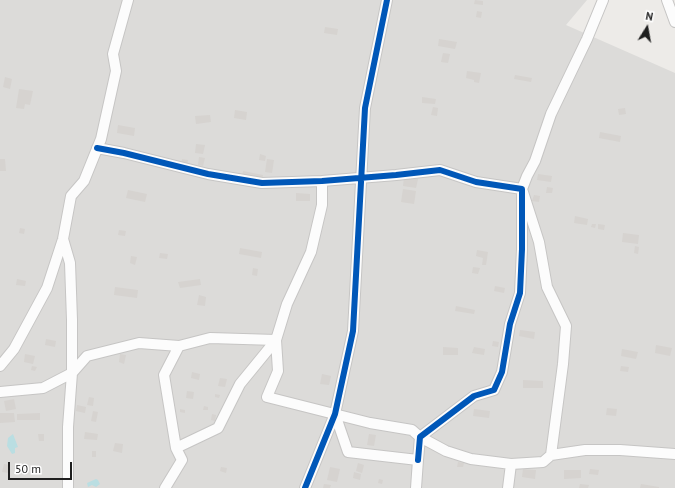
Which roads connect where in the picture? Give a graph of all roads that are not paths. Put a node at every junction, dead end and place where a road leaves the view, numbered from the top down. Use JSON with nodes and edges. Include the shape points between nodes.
{"nodes":[{"id":1,"x":128,"y":0,"type":"edge"},
{"id":2,"x":387,"y":0,"type":"edge"},
{"id":3,"x":603,"y":0,"type":"edge"},
{"id":4,"x":667,"y":0,"type":"edge"},
{"id":5,"x":675,"y":22,"type":"edge"},
{"id":6,"x":97,"y":148,"type":"junction"},
{"id":7,"x":361,"y":178,"type":"junction"},
{"id":8,"x":322,"y":181,"type":"junction"},
{"id":9,"x":522,"y":189,"type":"junction"},
{"id":10,"x":63,"y":239,"type":"junction"},
{"id":11,"x":276,"y":340,"type":"junction"},
{"id":12,"x":179,"y":346,"type":"junction"},
{"id":13,"x":0,"y":366,"type":"edge"},
{"id":14,"x":72,"y":373,"type":"junction"},
{"id":15,"x":0,"y":392,"type":"edge"},
{"id":16,"x":335,"y":414,"type":"junction"},
{"id":17,"x":420,"y":437,"type":"junction"},
{"id":18,"x":176,"y":448,"type":"junction"},
{"id":19,"x":675,"y":454,"type":"edge"},
{"id":20,"x":551,"y":455,"type":"junction"},
{"id":21,"x":418,"y":460,"type":"junction"},
{"id":22,"x":511,"y":464,"type":"junction"},
{"id":23,"x":68,"y":488,"type":"edge"},
{"id":24,"x":165,"y":488,"type":"edge"},
{"id":25,"x":305,"y":488,"type":"edge"},
{"id":26,"x":416,"y":488,"type":"edge"},
{"id":27,"x":508,"y":488,"type":"edge"}],
"edges":[{"from":1,"to":6,"type":"street","via":[[113,54],[116,71]]},
{"from":2,"to":7,"type":"street","via":[[365,108]]},
{"from":3,"to":9,"type":"street","via":[[551,114],[535,161]]},
{"from":4,"to":5,"type":"street"},
{"from":6,"to":8,"type":"street","via":[[208,174],[262,183]]},
{"from":6,"to":10,"type":"street","via":[[84,181],[71,196]]},
{"from":7,"to":8,"type":"street"},
{"from":7,"to":9,"type":"street","via":[[440,170],[476,182]]},
{"from":7,"to":16,"type":"street","via":[[353,331]]},
{"from":8,"to":11,"type":"street","via":[[322,205],[311,252],[287,304]]},
{"from":9,"to":17,"type":"street","via":[[520,293],[510,324],[502,372],[494,390],[474,396]]},
{"from":9,"to":20,"type":"street","via":[[539,242],[547,287],[566,326]]},
{"from":10,"to":13,"type":"street","via":[[47,288],[14,349]]},
{"from":10,"to":14,"type":"street","via":[[70,263]]},
{"from":11,"to":12,"type":"street","via":[[210,338]]},
{"from":11,"to":16,"type":"street","via":[[278,371],[267,397]]},
{"from":11,"to":18,"type":"street","via":[[240,384],[218,428]]},
{"from":12,"to":14,"type":"street","via":[[139,343],[87,356]]},
{"from":12,"to":18,"type":"street","via":[[164,375]]},
{"from":14,"to":15,"type":"street","via":[[43,388]]},
{"from":14,"to":23,"type":"street","via":[[68,427]]},
{"from":16,"to":17,"type":"street","via":[[412,430]]},
{"from":16,"to":21,"type":"street","via":[[348,452]]},
{"from":16,"to":25,"type":"street"},
{"from":17,"to":21,"type":"street"},
{"from":17,"to":22,"type":"street","via":[[471,459]]},
{"from":18,"to":24,"type":"street","via":[[182,460]]},
{"from":19,"to":20,"type":"street","via":[[586,450]]},
{"from":20,"to":22,"type":"street","via":[[543,462]]},
{"from":21,"to":26,"type":"street"},
{"from":22,"to":27,"type":"street"}]}
